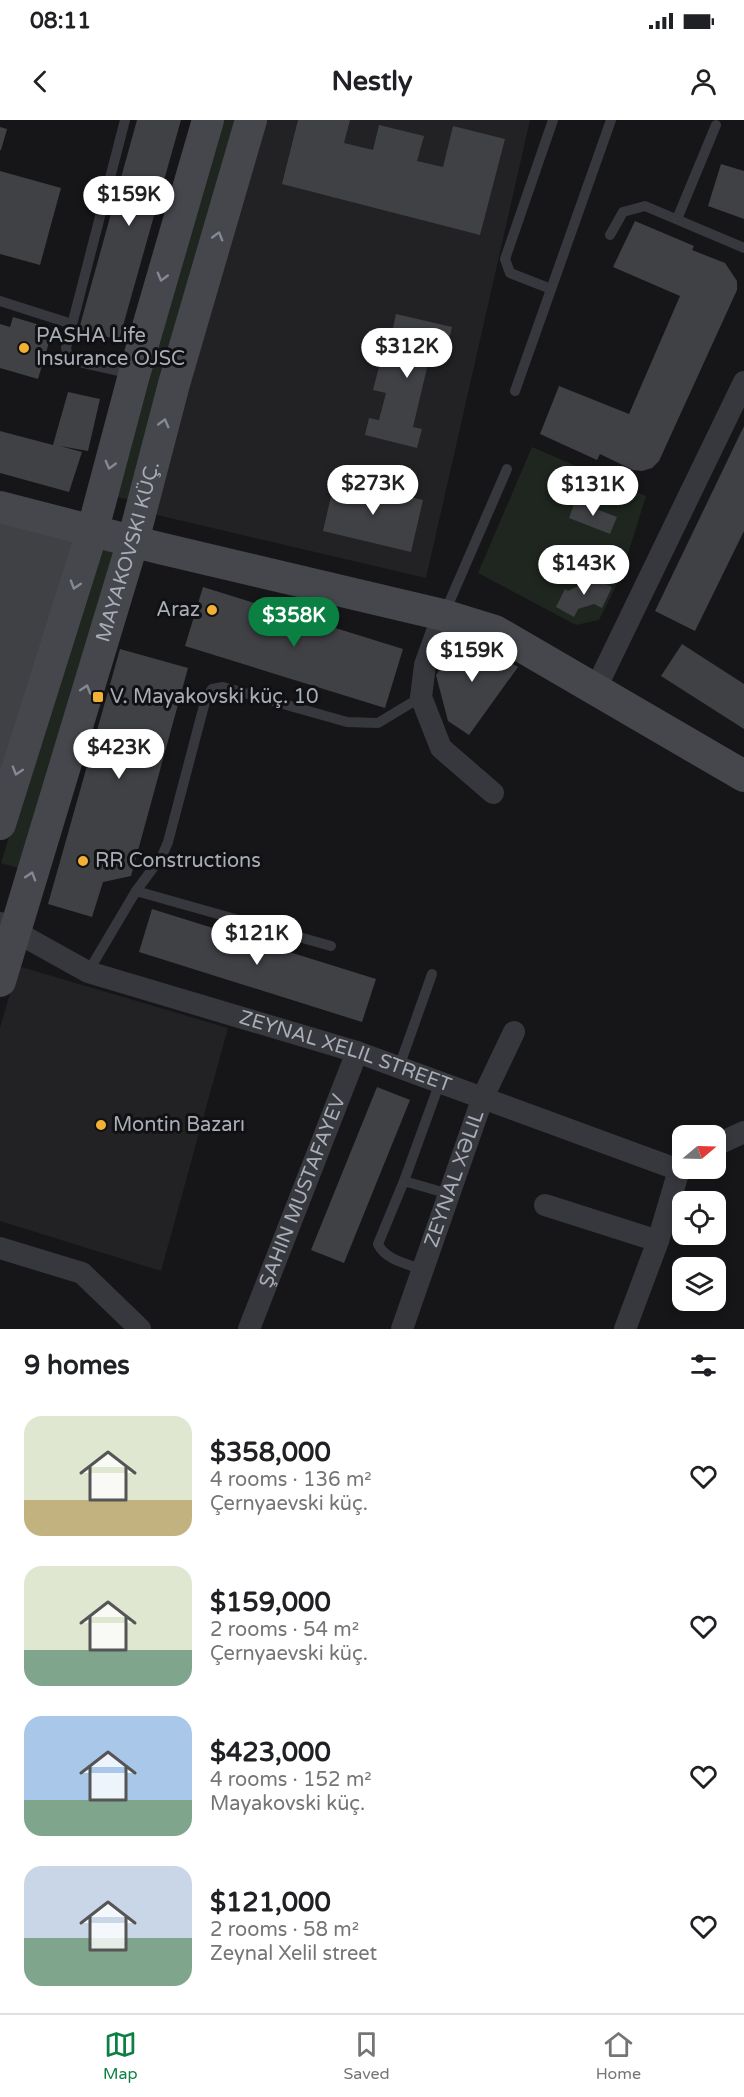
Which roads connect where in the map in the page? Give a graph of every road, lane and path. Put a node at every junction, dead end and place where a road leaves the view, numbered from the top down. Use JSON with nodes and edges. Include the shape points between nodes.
{"nodes":[{"id":1,"x":125,"y":120,"type":"edge"},
{"id":2,"x":208,"y":120,"type":"edge"},
{"id":3,"x":251,"y":120,"type":"edge"},
{"id":4,"x":554,"y":120,"type":"edge"},
{"id":5,"x":611,"y":120,"type":"edge"},
{"id":6,"x":716,"y":125,"type":"dead end"},
{"id":7,"x":677,"y":219,"type":"junction"},
{"id":8,"x":610,"y":235,"type":"dead end"},
{"id":9,"x":744,"y":248,"type":"edge"},
{"id":10,"x":551,"y":289,"type":"junction"},
{"id":11,"x":0,"y":301,"type":"edge"},
{"id":12,"x":72,"y":324,"type":"junction"},
{"id":13,"x":134,"y":375,"type":"junction"},
{"id":14,"x":744,"y":382,"type":"edge"},
{"id":15,"x":515,"y":391,"type":"dead end"},
{"id":16,"x":507,"y":470,"type":"dead end"},
{"id":17,"x":0,"y":507,"type":"edge"},
{"id":18,"x":93,"y":529,"type":"junction"},
{"id":19,"x":133,"y":540,"type":"junction"},
{"id":20,"x":443,"y":615,"type":"junction"},
{"id":21,"x":596,"y":688,"type":"junction"},
{"id":22,"x":421,"y":697,"type":"junction"},
{"id":23,"x":744,"y":776,"type":"edge"},
{"id":24,"x":493,"y":793,"type":"dead end"},
{"id":25,"x":0,"y":824,"type":"edge"},
{"id":26,"x":135,"y":891,"type":"junction"},
{"id":27,"x":7,"y":928,"type":"edge"},
{"id":28,"x":331,"y":946,"type":"dead end"},
{"id":29,"x":88,"y":972,"type":"junction"},
{"id":30,"x":432,"y":974,"type":"dead end"},
{"id":31,"x":0,"y":981,"type":"edge"},
{"id":32,"x":514,"y":1032,"type":"dead end"},
{"id":33,"x":357,"y":1052,"type":"junction"},
{"id":34,"x":399,"y":1067,"type":"junction"},
{"id":35,"x":440,"y":1082,"type":"junction"},
{"id":36,"x":483,"y":1097,"type":"junction"},
{"id":37,"x":744,"y":1132,"type":"edge"},
{"id":38,"x":726,"y":1140,"type":"edge"},
{"id":39,"x":672,"y":1166,"type":"edge"},
{"id":40,"x":678,"y":1179,"type":"edge"},
{"id":41,"x":404,"y":1181,"type":"junction"},
{"id":42,"x":449,"y":1194,"type":"junction"},
{"id":43,"x":545,"y":1205,"type":"dead end"},
{"id":44,"x":658,"y":1241,"type":"junction"},
{"id":45,"x":0,"y":1248,"type":"edge"},
{"id":46,"x":423,"y":1270,"type":"junction"},
{"id":47,"x":140,"y":1329,"type":"edge"},
{"id":48,"x":249,"y":1329,"type":"edge"},
{"id":49,"x":402,"y":1329,"type":"edge"},
{"id":50,"x":625,"y":1329,"type":"edge"}],
"edges":[{"from":1,"to":12,"type":"lane"},
{"from":2,"to":13,"type":"street","name":"MAYAKOVSKI KÜÇ.","one_way":true},
{"from":19,"to":3,"type":"street","name":"MAYAKOVSKI KÜÇ.","one_way":true},
{"from":4,"to":10,"type":"lane","via":[[505,259],[510,273]]},
{"from":5,"to":10,"type":"lane"},
{"from":6,"to":7,"type":"lane"},
{"from":7,"to":8,"type":"lane","via":[[645,206],[633,208],[623,213]]},
{"from":7,"to":9,"type":"lane"},
{"from":10,"to":15,"type":"lane"},
{"from":11,"to":12,"type":"lane"},
{"from":12,"to":13,"type":"lane","via":[[66,348],[74,361]]},
{"from":13,"to":18,"type":"street","name":"MAYAKOVSKI KÜÇ.","one_way":true},
{"from":14,"to":21,"type":"street"},
{"from":16,"to":20,"type":"lane"},
{"from":17,"to":18,"type":"street"},
{"from":18,"to":19,"type":"street"},
{"from":18,"to":25,"type":"street","name":"MAYAKOVSKI KÜÇ.","one_way":true},
{"from":19,"to":20,"type":"street"},
{"from":27,"to":19,"type":"street","name":"MAYAKOVSKI KÜÇ.","one_way":true},
{"from":20,"to":21,"type":"street","via":[[495,630]]},
{"from":20,"to":22,"type":"street","via":[[425,665]]},
{"from":21,"to":23,"type":"street"},
{"from":22,"to":24,"type":"street","via":[[441,748]]},
{"from":22,"to":26,"type":"lane","via":[[378,723],[347,722],[223,687],[212,689],[206,698],[168,842]]},
{"from":26,"to":28,"type":"lane"},
{"from":26,"to":29,"type":"lane"},
{"from":27,"to":29,"type":"street","name":"ZEYNAL XELIL STREET"},
{"from":27,"to":31,"type":"street","name":"MAYAKOVSKI KÜÇ."},
{"from":29,"to":33,"type":"street","name":"ZEYNAL XELIL STREET"},
{"from":30,"to":34,"type":"lane"},
{"from":32,"to":36,"type":"street","name":"ZEYNAL XƏLIL"},
{"from":33,"to":34,"type":"street","name":"ZEYNAL XELIL STREET"},
{"from":33,"to":48,"type":"street","name":"ŞAHIN MUSTAFAYEV"},
{"from":34,"to":35,"type":"street","name":"ZEYNAL XELIL STREET"},
{"from":35,"to":36,"type":"street","name":"ZEYNAL XELIL STREET"},
{"from":35,"to":41,"type":"lane"},
{"from":36,"to":39,"type":"street","name":"ZEYNAL XELIL STREET"},
{"from":36,"to":42,"type":"street","name":"ZEYNAL XƏLIL"},
{"from":37,"to":38,"type":"street"},
{"from":40,"to":44,"type":"street"},
{"from":41,"to":42,"type":"lane"},
{"from":41,"to":46,"type":"lane","via":[[378,1244],[381,1252]]},
{"from":42,"to":46,"type":"street","name":"ZEYNAL XƏLIL"},
{"from":43,"to":44,"type":"street"},
{"from":44,"to":50,"type":"street"},
{"from":45,"to":47,"type":"street","via":[[82,1273]]},
{"from":46,"to":49,"type":"street","name":"ZEYNAL XƏLIL"}]}
